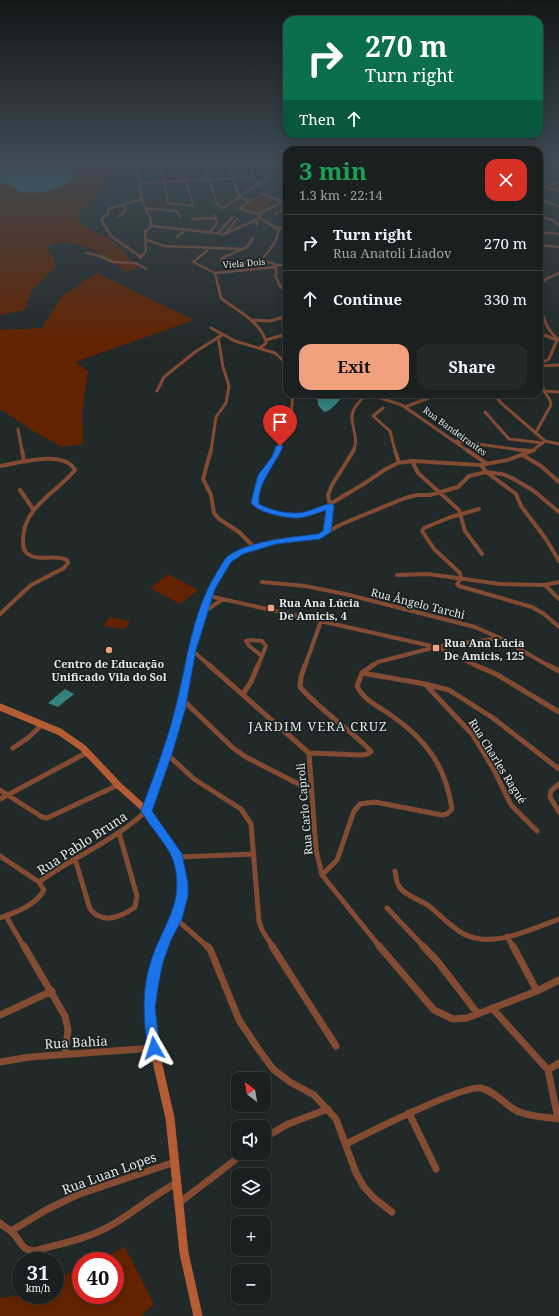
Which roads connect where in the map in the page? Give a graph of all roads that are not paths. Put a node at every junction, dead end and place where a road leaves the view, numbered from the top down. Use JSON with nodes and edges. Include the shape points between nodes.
{"nodes":[{"id":1,"x":103,"y":222,"type":"edge"},
{"id":2,"x":151,"y":222,"type":"edge"},
{"id":3,"x":216,"y":222,"type":"edge"},
{"id":4,"x":228,"y":222,"type":"edge"},
{"id":5,"x":235,"y":222,"type":"edge"},
{"id":6,"x":249,"y":222,"type":"edge"},
{"id":7,"x":256,"y":222,"type":"edge"},
{"id":8,"x":269,"y":222,"type":"edge"},
{"id":9,"x":151,"y":226,"type":"junction"},
{"id":10,"x":257,"y":226,"type":"dead end"},
{"id":11,"x":283,"y":226,"type":"edge"},
{"id":12,"x":279,"y":227,"type":"junction"},
{"id":13,"x":283,"y":228,"type":"edge"},
{"id":14,"x":185,"y":230,"type":"junction"},
{"id":15,"x":543,"y":232,"type":"edge"},
{"id":16,"x":210,"y":233,"type":"junction"},
{"id":17,"x":228,"y":233,"type":"junction"},
{"id":18,"x":217,"y":234,"type":"junction"},
{"id":19,"x":559,"y":234,"type":"edge"},
{"id":20,"x":177,"y":237,"type":"dead end"},
{"id":21,"x":253,"y":238,"type":"dead end"},
{"id":22,"x":147,"y":240,"type":"junction"},
{"id":23,"x":543,"y":246,"type":"edge"},
{"id":24,"x":208,"y":247,"type":"junction"},
{"id":25,"x":559,"y":247,"type":"edge"},
{"id":26,"x":242,"y":249,"type":"junction"},
{"id":27,"x":86,"y":253,"type":"dead end"},
{"id":28,"x":141,"y":257,"type":"junction"},
{"id":29,"x":262,"y":260,"type":"junction"},
{"id":30,"x":136,"y":263,"type":"junction"},
{"id":31,"x":283,"y":265,"type":"edge"},
{"id":32,"x":276,"y":266,"type":"junction"},
{"id":33,"x":146,"y":269,"type":"dead end"},
{"id":34,"x":215,"y":273,"type":"junction"},
{"id":35,"x":559,"y":273,"type":"edge"},
{"id":36,"x":546,"y":278,"type":"joint"},
{"id":37,"x":543,"y":282,"type":"edge"},
{"id":38,"x":283,"y":290,"type":"edge"},
{"id":39,"x":543,"y":314,"type":"edge"},
{"id":40,"x":283,"y":318,"type":"edge"},
{"id":41,"x":544,"y":319,"type":"joint"},
{"id":42,"x":253,"y":320,"type":"junction"},
{"id":43,"x":211,"y":328,"type":"dead end"},
{"id":44,"x":543,"y":334,"type":"edge"},
{"id":45,"x":283,"y":335,"type":"edge"},
{"id":46,"x":220,"y":336,"type":"junction"},
{"id":47,"x":266,"y":340,"type":"junction"},
{"id":48,"x":558,"y":340,"type":"edge"},
{"id":49,"x":260,"y":348,"type":"junction"},
{"id":50,"x":283,"y":360,"type":"edge"},
{"id":51,"x":543,"y":363,"type":"edge"},
{"id":52,"x":543,"y":365,"type":"edge"},
{"id":53,"x":555,"y":365,"type":"junction"},
{"id":54,"x":559,"y":365,"type":"edge"},
{"id":55,"x":559,"y":370,"type":"edge"},
{"id":56,"x":543,"y":387,"type":"edge"},
{"id":57,"x":157,"y":392,"type":"dead end"},
{"id":58,"x":544,"y":392,"type":"junction"},
{"id":59,"x":559,"y":392,"type":"edge"},
{"id":60,"x":293,"y":398,"type":"edge"},
{"id":61,"x":364,"y":398,"type":"edge"},
{"id":62,"x":379,"y":398,"type":"edge"},
{"id":63,"x":427,"y":398,"type":"edge"},
{"id":64,"x":498,"y":398,"type":"edge"},
{"id":65,"x":405,"y":407,"type":"junction"},
{"id":66,"x":383,"y":408,"type":"dead end"},
{"id":67,"x":485,"y":412,"type":"dead end"},
{"id":68,"x":18,"y":429,"type":"dead end"},
{"id":69,"x":536,"y":432,"type":"junction"},
{"id":70,"x":454,"y":440,"type":"junction"},
{"id":71,"x":545,"y":442,"type":"junction"},
{"id":72,"x":559,"y":444,"type":"edge"},
{"id":73,"x":531,"y":451,"type":"junction"},
{"id":74,"x":524,"y":456,"type":"junction"},
{"id":75,"x":24,"y":461,"type":"junction"},
{"id":76,"x":412,"y":461,"type":"junction"},
{"id":77,"x":399,"y":463,"type":"junction"},
{"id":78,"x":487,"y":464,"type":"junction"},
{"id":79,"x":480,"y":465,"type":"junction"},
{"id":80,"x":0,"y":466,"type":"edge"},
{"id":81,"x":486,"y":472,"type":"junction"},
{"id":82,"x":559,"y":482,"type":"edge"},
{"id":83,"x":20,"y":490,"type":"dead end"},
{"id":84,"x":439,"y":493,"type":"junction"},
{"id":85,"x":330,"y":505,"type":"junction"},
{"id":86,"x":33,"y":509,"type":"junction"},
{"id":87,"x":479,"y":509,"type":"dead end"},
{"id":88,"x":559,"y":512,"type":"edge"},
{"id":89,"x":460,"y":513,"type":"junction"},
{"id":90,"x":327,"y":532,"type":"junction"},
{"id":91,"x":254,"y":547,"type":"junction"},
{"id":92,"x":482,"y":554,"type":"dead end"},
{"id":93,"x":559,"y":561,"type":"edge"},
{"id":94,"x":397,"y":574,"type":"dead end"},
{"id":95,"x":461,"y":578,"type":"junction"},
{"id":96,"x":262,"y":582,"type":"dead end"},
{"id":97,"x":559,"y":582,"type":"edge"},
{"id":98,"x":545,"y":585,"type":"junction"},
{"id":99,"x":209,"y":596,"type":"junction"},
{"id":100,"x":223,"y":599,"type":"junction"},
{"id":101,"x":559,"y":599,"type":"edge"},
{"id":102,"x":204,"y":612,"type":"junction"},
{"id":103,"x":0,"y":614,"type":"edge"},
{"id":104,"x":321,"y":621,"type":"junction"},
{"id":105,"x":559,"y":627,"type":"edge"},
{"id":106,"x":500,"y":638,"type":"junction"},
{"id":107,"x":436,"y":647,"type":"junction"},
{"id":108,"x":192,"y":650,"type":"junction"},
{"id":109,"x":262,"y":656,"type":"junction"},
{"id":110,"x":559,"y":671,"type":"edge"},
{"id":111,"x":362,"y":673,"type":"junction"},
{"id":112,"x":425,"y":684,"type":"junction"},
{"id":113,"x":243,"y":694,"type":"junction"},
{"id":114,"x":182,"y":699,"type":"junction"},
{"id":115,"x":0,"y":707,"type":"edge"},
{"id":116,"x":559,"y":712,"type":"edge"},
{"id":117,"x":43,"y":724,"type":"junction"},
{"id":118,"x":13,"y":748,"type":"dead end"},
{"id":119,"x":88,"y":752,"type":"junction"},
{"id":120,"x":309,"y":753,"type":"junction"},
{"id":121,"x":167,"y":754,"type":"junction"},
{"id":122,"x":559,"y":769,"type":"edge"},
{"id":123,"x":559,"y":784,"type":"edge"},
{"id":124,"x":118,"y":785,"type":"junction"},
{"id":125,"x":0,"y":790,"type":"edge"},
{"id":126,"x":312,"y":791,"type":"junction"},
{"id":127,"x":7,"y":795,"type":"junction"},
{"id":128,"x":0,"y":799,"type":"edge"},
{"id":129,"x":147,"y":811,"type":"junction"},
{"id":130,"x":559,"y":812,"type":"edge"},
{"id":131,"x":537,"y":831,"type":"dead end"},
{"id":132,"x":119,"y":833,"type":"junction"},
{"id":133,"x":254,"y":854,"type":"junction"},
{"id":134,"x":0,"y":856,"type":"edge"},
{"id":135,"x":178,"y":857,"type":"junction"},
{"id":136,"x":75,"y":859,"type":"junction"},
{"id":137,"x":395,"y":871,"type":"dead end"},
{"id":138,"x":322,"y":875,"type":"junction"},
{"id":139,"x":39,"y":882,"type":"junction"},
{"id":140,"x":387,"y":908,"type":"dead end"},
{"id":141,"x":3,"y":917,"type":"edge"},
{"id":142,"x":176,"y":919,"type":"junction"},
{"id":143,"x":559,"y":919,"type":"edge"},
{"id":144,"x":507,"y":936,"type":"junction"},
{"id":145,"x":559,"y":980,"type":"edge"},
{"id":146,"x":52,"y":991,"type":"junction"},
{"id":147,"x":537,"y":991,"type":"junction"},
{"id":148,"x":492,"y":1008,"type":"junction"},
{"id":149,"x":478,"y":1014,"type":"junction"},
{"id":150,"x":0,"y":1015,"type":"edge"},
{"id":151,"x":336,"y":1046,"type":"dead end"},
{"id":152,"x":154,"y":1048,"type":"junction"},
{"id":153,"x":65,"y":1054,"type":"junction"},
{"id":154,"x":0,"y":1062,"type":"edge"},
{"id":155,"x":559,"y":1063,"type":"edge"},
{"id":156,"x":548,"y":1070,"type":"junction"},
{"id":157,"x":328,"y":1109,"type":"junction"},
{"id":158,"x":409,"y":1113,"type":"junction"},
{"id":159,"x":558,"y":1119,"type":"edge"},
{"id":160,"x":271,"y":1134,"type":"edge"},
{"id":161,"x":346,"y":1144,"type":"junction"},
{"id":162,"x":235,"y":1160,"type":"edge"},
{"id":163,"x":175,"y":1162,"type":"junction"},
{"id":164,"x":436,"y":1169,"type":"dead end"},
{"id":165,"x":177,"y":1183,"type":"junction"},
{"id":166,"x":178,"y":1204,"type":"junction"},
{"id":167,"x":392,"y":1212,"type":"dead end"},
{"id":168,"x":0,"y":1223,"type":"edge"},
{"id":169,"x":11,"y":1231,"type":"junction"},
{"id":170,"x":197,"y":1315,"type":"edge"}],
"edges":[{"from":1,"to":28,"type":"street","via":[[111,236]]},
{"from":2,"to":9,"type":"street"},
{"from":3,"to":16,"type":"street"},
{"from":4,"to":18,"type":"street"},
{"from":5,"to":17,"type":"street"},
{"from":6,"to":17,"type":"street"},
{"from":7,"to":10,"type":"street"},
{"from":8,"to":12,"type":"street"},
{"from":9,"to":14,"type":"street"},
{"from":9,"to":22,"type":"street","via":[[145,232]]},
{"from":11,"to":12,"type":"street"},
{"from":12,"to":13,"type":"street"},
{"from":12,"to":29,"type":"street","via":[[280,233]]},
{"from":14,"to":16,"type":"street"},
{"from":14,"to":20,"type":"street"},
{"from":15,"to":19,"type":"street"},
{"from":16,"to":18,"type":"street"},
{"from":17,"to":18,"type":"street"},
{"from":21,"to":26,"type":"street","via":[[248,246]]},
{"from":22,"to":24,"type":"street","via":[[164,246]]},
{"from":22,"to":28,"type":"street","via":[[146,251]]},
{"from":23,"to":25,"type":"street"},
{"from":24,"to":26,"type":"street"},
{"from":24,"to":34,"type":"street","via":[[193,262]]},
{"from":26,"to":29,"type":"street","via":[[222,258],[221,261],[229,264]]},
{"from":27,"to":30,"type":"street","via":[[113,262]]},
{"from":28,"to":30,"type":"street"},
{"from":29,"to":32,"type":"street"},
{"from":30,"to":33,"type":"street"},
{"from":31,"to":32,"type":"street"},
{"from":32,"to":34,"type":"street","name":"Viela Dois"},
{"from":32,"to":38,"type":"street","via":[[277,282]]},
{"from":34,"to":42,"type":"street","via":[[221,299]]},
{"from":35,"to":36,"type":"street"},
{"from":36,"to":37,"type":"street"},
{"from":39,"to":41,"type":"street"},
{"from":40,"to":42,"type":"street","via":[[272,321]]},
{"from":41,"to":48,"type":"street","via":[[548,330]]},
{"from":42,"to":47,"type":"street"},
{"from":43,"to":46,"type":"street"},
{"from":44,"to":48,"type":"street"},
{"from":45,"to":47,"type":"street"},
{"from":46,"to":49,"type":"street"},
{"from":46,"to":57,"type":"street","via":[[164,377]]},
{"from":46,"to":91,"type":"street","via":[[223,367],[229,386],[226,403],[216,417],[210,456],[203,479],[211,495],[214,513]]},
{"from":47,"to":49,"type":"street"},
{"from":48,"to":51,"type":"street","via":[[549,359]]},
{"from":49,"to":50,"type":"street","via":[[275,353]]},
{"from":52,"to":53,"type":"street"},
{"from":53,"to":54,"type":"street"},
{"from":53,"to":55,"type":"street"},
{"from":56,"to":58,"type":"street"},
{"from":58,"to":59,"type":"street"},
{"from":58,"to":69,"type":"street","via":[[551,405]]},
{"from":60,"to":85,"type":"street","via":[[291,417],[280,433],[280,447],[262,475],[254,503],[263,509],[297,516]]},
{"from":61,"to":85,"type":"street","via":[[353,410],[356,446],[328,495]]},
{"from":62,"to":65,"type":"street","name":"Rua Bandeirantes"},
{"from":63,"to":65,"type":"street"},
{"from":64,"to":69,"type":"street"},
{"from":65,"to":70,"type":"street","name":"Rua Bandeirantes"},
{"from":66,"to":77,"type":"street","via":[[372,416],[390,431]]},
{"from":67,"to":71,"type":"street","via":[[509,439]]},
{"from":68,"to":75,"type":"street"},
{"from":69,"to":71,"type":"street"},
{"from":70,"to":73,"type":"street"},
{"from":70,"to":78,"type":"street","name":"Rua Bandeirantes"},
{"from":71,"to":72,"type":"street"},
{"from":71,"to":73,"type":"street"},
{"from":73,"to":74,"type":"street"},
{"from":74,"to":78,"type":"street"},
{"from":74,"to":82,"type":"street","via":[[541,466]]},
{"from":75,"to":80,"type":"street"},
{"from":75,"to":86,"type":"street","via":[[56,458],[73,466],[75,470]]},
{"from":76,"to":77,"type":"street"},
{"from":76,"to":79,"type":"street"},
{"from":76,"to":84,"type":"street","via":[[418,473]]},
{"from":77,"to":85,"type":"street"},
{"from":78,"to":79,"type":"street"},
{"from":79,"to":81,"type":"street"},
{"from":81,"to":84,"type":"street","via":[[471,475],[458,487]]},
{"from":81,"to":88,"type":"street","via":[[512,478],[534,491]]},
{"from":81,"to":93,"type":"street","via":[[516,494],[521,506]]},
{"from":83,"to":86,"type":"street"},
{"from":84,"to":89,"type":"street"},
{"from":84,"to":90,"type":"street","via":[[405,498]]},
{"from":85,"to":90,"type":"street"},
{"from":86,"to":103,"type":"street","via":[[28,515],[24,531],[24,548],[27,554],[61,557],[68,563],[64,568],[31,585]]},
{"from":87,"to":89,"type":"street"},
{"from":89,"to":92,"type":"street","via":[[466,531]]},
{"from":89,"to":95,"type":"street","via":[[422,531],[434,549],[460,573]]},
{"from":90,"to":91,"type":"street","via":[[320,536]]},
{"from":91,"to":99,"type":"street","via":[[228,561]]},
{"from":94,"to":95,"type":"street"},
{"from":95,"to":98,"type":"street","via":[[500,584]]},
{"from":95,"to":105,"type":"street","via":[[457,584],[459,586],[532,607]]},
{"from":96,"to":106,"type":"street","name":"Rua Ângelo Tarchi","via":[[297,585],[344,594],[475,628]]},
{"from":97,"to":98,"type":"street"},
{"from":98,"to":101,"type":"street"},
{"from":99,"to":100,"type":"street"},
{"from":99,"to":102,"type":"street"},
{"from":100,"to":102,"type":"street"},
{"from":100,"to":104,"type":"street"},
{"from":102,"to":108,"type":"street"},
{"from":104,"to":107,"type":"street"},
{"from":104,"to":120,"type":"street","via":[[300,687],[371,751],[362,755]]},
{"from":106,"to":107,"type":"street"},
{"from":106,"to":110,"type":"street","name":"Rua Ângelo Tarchi"},
{"from":107,"to":111,"type":"street","via":[[378,662]]},
{"from":107,"to":116,"type":"street","via":[[496,674]]},
{"from":108,"to":113,"type":"street","name":"Rua Carlo Caproli"},
{"from":108,"to":114,"type":"street"},
{"from":109,"to":109,"type":"street","via":[[265,643],[256,640],[246,641]]},
{"from":109,"to":113,"type":"street"},
{"from":111,"to":112,"type":"street"},
{"from":111,"to":138,"type":"street","via":[[358,686],[363,696],[404,724],[438,761],[446,777],[452,809],[442,815],[375,802],[360,803],[354,810],[336,860]]},
{"from":112,"to":122,"type":"street","via":[[449,690],[469,702]]},
{"from":112,"to":131,"type":"street","name":"Rua Charles Ragué","via":[[472,734],[493,768],[511,805]]},
{"from":113,"to":120,"type":"street","name":"Rua Carlo Caproli"},
{"from":114,"to":121,"type":"street"},
{"from":114,"to":126,"type":"street","via":[[233,748]]},
{"from":115,"to":117,"type":"street"},
{"from":117,"to":118,"type":"street"},
{"from":117,"to":119,"type":"street","via":[[66,734]]},
{"from":119,"to":124,"type":"street"},
{"from":119,"to":127,"type":"street"},
{"from":120,"to":126,"type":"street","name":"Rua Carlo Caproli"},
{"from":121,"to":129,"type":"street"},
{"from":121,"to":133,"type":"street","via":[[193,779],[244,811],[251,824]]},
{"from":123,"to":130,"type":"street","via":[[549,793],[550,801]]},
{"from":124,"to":127,"type":"street","via":[[50,817],[42,817]]},
{"from":124,"to":129,"type":"street"},
{"from":125,"to":127,"type":"street"},
{"from":126,"to":138,"type":"street","name":"Rua Carlo Caproli","via":[[316,850]]},
{"from":127,"to":128,"type":"street"},
{"from":129,"to":132,"type":"street","name":"Rua Pablo Bruna"},
{"from":129,"to":135,"type":"street"},
{"from":132,"to":136,"type":"street","name":"Rua Pablo Bruna"},
{"from":132,"to":136,"type":"street","via":[[137,896],[136,907],[130,912],[108,919],[94,915]]},
{"from":133,"to":135,"type":"street"},
{"from":133,"to":151,"type":"street","via":[[259,921],[262,930]]},
{"from":134,"to":139,"type":"street"},
{"from":135,"to":142,"type":"street","via":[[183,884]]},
{"from":136,"to":139,"type":"street","name":"Rua Pablo Bruna"},
{"from":137,"to":144,"type":"street","via":[[400,889],[430,907],[465,935],[491,939]]},
{"from":138,"to":149,"type":"street","via":[[363,928],[434,1010],[453,1019]]},
{"from":139,"to":141,"type":"street","name":"Rua Pablo Bruna","via":[[44,890],[43,894],[28,906]]},
{"from":140,"to":149,"type":"street","via":[[443,967]]},
{"from":141,"to":146,"type":"street"},
{"from":142,"to":152,"type":"street","via":[[157,962],[151,987],[149,1008]]},
{"from":142,"to":157,"type":"street","via":[[210,949],[239,1020],[273,1069],[314,1095]]},
{"from":143,"to":144,"type":"street"},
{"from":144,"to":147,"type":"street"},
{"from":145,"to":147,"type":"street"},
{"from":146,"to":150,"type":"street"},
{"from":146,"to":153,"type":"street","via":[[67,1021]]},
{"from":147,"to":148,"type":"street"},
{"from":148,"to":149,"type":"street"},
{"from":148,"to":156,"type":"street"},
{"from":152,"to":153,"type":"street","name":"Rua Bahía"},
{"from":152,"to":163,"type":"street","via":[[166,1098]]},
{"from":153,"to":154,"type":"street","name":"Rua Bahía"},
{"from":155,"to":156,"type":"street"},
{"from":156,"to":159,"type":"street"},
{"from":157,"to":160,"type":"street","via":[[288,1124]]},
{"from":157,"to":161,"type":"street","via":[[336,1119]]},
{"from":158,"to":159,"type":"street","via":[[468,1089],[480,1087],[518,1112]]},
{"from":158,"to":161,"type":"street"},
{"from":158,"to":164,"type":"street"},
{"from":161,"to":167,"type":"street","via":[[364,1187]]},
{"from":162,"to":166,"type":"street"},
{"from":163,"to":165,"type":"street"},
{"from":163,"to":169,"type":"street","name":"Rua Luan Lopes","via":[[77,1195]]},
{"from":165,"to":166,"type":"street"},
{"from":165,"to":169,"type":"street","via":[[163,1189],[109,1227],[81,1238],[27,1251]]},
{"from":166,"to":170,"type":"street","via":[[188,1280]]},
{"from":168,"to":169,"type":"street"}]}
